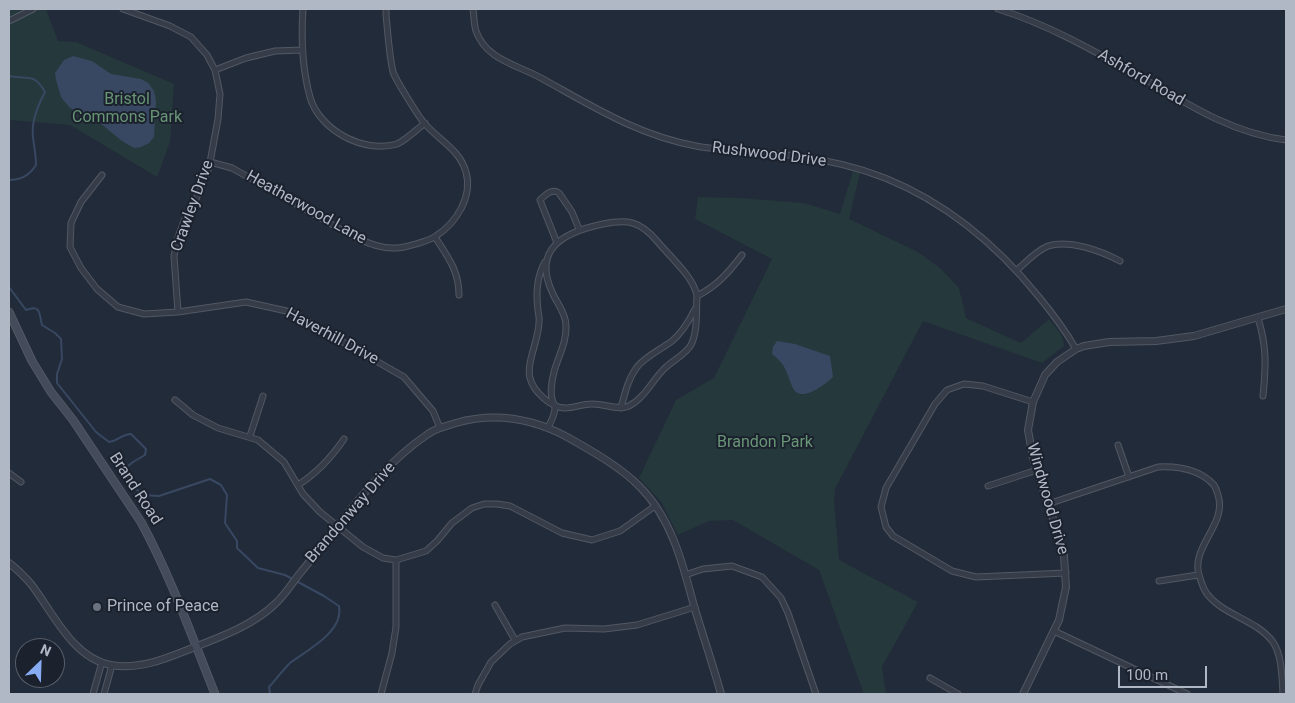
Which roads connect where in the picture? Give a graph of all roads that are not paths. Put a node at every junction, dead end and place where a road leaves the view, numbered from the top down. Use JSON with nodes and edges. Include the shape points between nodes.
{"nodes":[{"id":1,"x":33,"y":9,"type":"edge"},
{"id":2,"x":123,"y":9,"type":"edge"},
{"id":3,"x":303,"y":9,"type":"edge"},
{"id":4,"x":386,"y":9,"type":"edge"},
{"id":5,"x":473,"y":9,"type":"edge"},
{"id":6,"x":998,"y":9,"type":"edge"},
{"id":7,"x":10,"y":20,"type":"edge"},
{"id":8,"x":302,"y":50,"type":"junction"},
{"id":9,"x":215,"y":70,"type":"junction"},
{"id":10,"x":425,"y":123,"type":"junction"},
{"id":11,"x":1286,"y":140,"type":"edge"},
{"id":12,"x":210,"y":162,"type":"junction"},
{"id":13,"x":102,"y":175,"type":"dead end"},
{"id":14,"x":579,"y":229,"type":"junction"},
{"id":15,"x":435,"y":237,"type":"junction"},
{"id":16,"x":557,"y":243,"type":"junction"},
{"id":17,"x":742,"y":255,"type":"dead end"},
{"id":18,"x":1120,"y":261,"type":"dead end"},
{"id":19,"x":545,"y":262,"type":"junction"},
{"id":20,"x":1017,"y":270,"type":"junction"},
{"id":21,"x":460,"y":295,"type":"dead end"},
{"id":22,"x":697,"y":296,"type":"junction"},
{"id":23,"x":696,"y":306,"type":"junction"},
{"id":24,"x":1286,"y":309,"type":"edge"},
{"id":25,"x":9,"y":312,"type":"edge"},
{"id":26,"x":178,"y":312,"type":"junction"},
{"id":27,"x":1258,"y":318,"type":"junction"},
{"id":28,"x":1076,"y":349,"type":"junction"},
{"id":29,"x":263,"y":396,"type":"dead end"},
{"id":30,"x":1263,"y":396,"type":"dead end"},
{"id":31,"x":175,"y":400,"type":"dead end"},
{"id":32,"x":1033,"y":402,"type":"junction"},
{"id":33,"x":556,"y":407,"type":"junction"},
{"id":34,"x":622,"y":408,"type":"junction"},
{"id":35,"x":548,"y":427,"type":"junction"},
{"id":36,"x":440,"y":428,"type":"junction"},
{"id":37,"x":250,"y":436,"type":"junction"},
{"id":38,"x":344,"y":439,"type":"dead end"},
{"id":39,"x":1118,"y":445,"type":"dead end"},
{"id":40,"x":1037,"y":470,"type":"junction"},
{"id":41,"x":9,"y":473,"type":"edge"},
{"id":42,"x":1129,"y":477,"type":"junction"},
{"id":43,"x":21,"y":482,"type":"dead end"},
{"id":44,"x":298,"y":485,"type":"junction"},
{"id":45,"x":988,"y":486,"type":"dead end"},
{"id":46,"x":1048,"y":504,"type":"junction"},
{"id":47,"x":656,"y":506,"type":"junction"},
{"id":48,"x":338,"y":527,"type":"junction"},
{"id":49,"x":396,"y":560,"type":"junction"},
{"id":50,"x":9,"y":563,"type":"edge"},
{"id":51,"x":1066,"y":573,"type":"junction"},
{"id":52,"x":685,"y":575,"type":"junction"},
{"id":53,"x":1198,"y":575,"type":"junction"},
{"id":54,"x":1159,"y":580,"type":"dead end"},
{"id":55,"x":495,"y":605,"type":"dead end"},
{"id":56,"x":694,"y":607,"type":"junction"},
{"id":57,"x":1054,"y":631,"type":"junction"},
{"id":58,"x":515,"y":640,"type":"junction"},
{"id":59,"x":196,"y":646,"type":"junction"},
{"id":60,"x":102,"y":662,"type":"junction"},
{"id":61,"x":112,"y":665,"type":"junction"},
{"id":62,"x":930,"y":678,"type":"dead end"},
{"id":63,"x":93,"y":694,"type":"edge"},
{"id":64,"x":104,"y":694,"type":"edge"},
{"id":65,"x":215,"y":694,"type":"edge"},
{"id":66,"x":381,"y":694,"type":"edge"},
{"id":67,"x":475,"y":694,"type":"edge"},
{"id":68,"x":721,"y":694,"type":"edge"},
{"id":69,"x":816,"y":694,"type":"edge"},
{"id":70,"x":958,"y":694,"type":"edge"},
{"id":71,"x":1023,"y":694,"type":"edge"},
{"id":72,"x":1187,"y":694,"type":"edge"},
{"id":73,"x":1283,"y":694,"type":"edge"}],
"edges":[{"from":1,"to":7,"type":"street"},
{"from":2,"to":9,"type":"street","via":[[190,37]]},
{"from":3,"to":8,"type":"street"},
{"from":4,"to":10,"type":"street","name":"Heatherwood Lane","via":[[394,74]]},
{"from":5,"to":20,"type":"street","name":"Rushwood Drive","via":[[476,31],[488,50],[506,63],[534,74],[618,121],[695,146],[820,159],[885,178],[956,217],[984,238]]},
{"from":6,"to":11,"type":"street","name":"Ashford Road","via":[[1086,47],[1220,121]]},
{"from":8,"to":9,"type":"street","via":[[275,51]]},
{"from":8,"to":10,"type":"street","via":[[310,99],[320,117],[335,131],[374,147],[398,144]]},
{"from":9,"to":12,"type":"street","name":"Crawley Drive","via":[[220,94]]},
{"from":10,"to":15,"type":"street","name":"Heatherwood Lane","via":[[461,159],[468,187],[458,215]]},
{"from":12,"to":15,"type":"street","name":"Heatherwood Lane","via":[[232,168],[375,246],[396,248]]},
{"from":12,"to":26,"type":"street","name":"Crawley Drive","via":[[184,220],[174,256]]},
{"from":13,"to":26,"type":"street","name":"Haverhill Drive","via":[[81,202],[70,224],[70,247],[81,268],[97,289],[118,307],[144,314]]},
{"from":14,"to":16,"type":"street"},
{"from":14,"to":16,"type":"street","via":[[559,193],[551,191],[540,200]]},
{"from":14,"to":22,"type":"street","via":[[620,221],[635,223],[648,230],[687,275]]},
{"from":15,"to":21,"type":"street","via":[[454,267]]},
{"from":16,"to":19,"type":"street"},
{"from":17,"to":22,"type":"street","via":[[726,276]]},
{"from":18,"to":20,"type":"street","via":[[1101,251],[1065,244],[1048,246]]},
{"from":19,"to":33,"type":"street","via":[[546,275],[566,323],[565,342],[552,381],[552,401]]},
{"from":19,"to":33,"type":"street","via":[[537,290],[540,320],[528,371],[536,391]]},
{"from":20,"to":28,"type":"street","name":"Rushwood Drive","via":[[1062,325]]},
{"from":22,"to":23,"type":"street"},
{"from":23,"to":34,"type":"street","via":[[686,326],[673,340],[638,366],[628,382]]},
{"from":23,"to":34,"type":"street","via":[[690,345],[640,398]]},
{"from":24,"to":27,"type":"street","name":"Windwood Drive"},
{"from":25,"to":59,"type":"main road","name":"Brand Road","via":[[46,384],[142,522]]},
{"from":26,"to":36,"type":"street","name":"Haverhill Drive","via":[[246,302],[291,312],[404,377],[433,411]]},
{"from":27,"to":28,"type":"street","name":"Windwood Drive","via":[[1194,336],[1109,342]]},
{"from":27,"to":30,"type":"street","via":[[1266,359]]},
{"from":28,"to":32,"type":"street","name":"Windwood Drive","via":[[1045,375]]},
{"from":29,"to":37,"type":"street"},
{"from":31,"to":37,"type":"street","via":[[193,415],[218,428]]},
{"from":32,"to":40,"type":"street","name":"Windwood Drive","via":[[1028,430]]},
{"from":32,"to":51,"type":"street","via":[[983,386],[964,384],[947,390],[935,404],[886,488],[881,507],[886,527],[893,536],[952,571],[976,577]]},
{"from":33,"to":34,"type":"street","via":[[589,404]]},
{"from":33,"to":35,"type":"street"},
{"from":35,"to":36,"type":"street","name":"Brandonway Drive","via":[[494,416]]},
{"from":35,"to":47,"type":"street","name":"Brandonway Drive","via":[[600,456],[640,486]]},
{"from":36,"to":48,"type":"street","name":"Brandonway Drive","via":[[384,470]]},
{"from":37,"to":44,"type":"street","via":[[284,462]]},
{"from":38,"to":44,"type":"street","via":[[329,460]]},
{"from":39,"to":42,"type":"street"},
{"from":40,"to":45,"type":"street"},
{"from":40,"to":46,"type":"street","name":"Windwood Drive"},
{"from":41,"to":43,"type":"street"},
{"from":42,"to":46,"type":"street"},
{"from":42,"to":53,"type":"street","via":[[1158,467],[1174,466],[1201,474],[1215,486],[1221,503],[1217,522],[1199,559]]},
{"from":44,"to":48,"type":"street","via":[[320,512]]},
{"from":46,"to":51,"type":"street","name":"Windwood Drive","via":[[1060,540]]},
{"from":47,"to":49,"type":"street","via":[[620,531],[592,540],[562,533],[510,506],[484,504],[472,508],[452,523],[426,551]]},
{"from":47,"to":52,"type":"street","name":"Brandonway Drive","via":[[672,534]]},
{"from":48,"to":49,"type":"street","via":[[363,547],[384,558]]},
{"from":48,"to":59,"type":"street","name":"Brandonway Drive","via":[[276,604],[250,624]]},
{"from":49,"to":66,"type":"street","via":[[396,627]]},
{"from":50,"to":60,"type":"street","name":"Brandonway Drive","via":[[31,584],[62,629],[82,650]]},
{"from":51,"to":57,"type":"street","name":"Windwood Drive","via":[[1063,605]]},
{"from":52,"to":56,"type":"street","name":"Brandonway Drive"},
{"from":52,"to":69,"type":"street","via":[[703,569],[732,566],[762,577],[782,598]]},
{"from":53,"to":54,"type":"street"},
{"from":53,"to":73,"type":"street","via":[[1206,594],[1222,609],[1259,629],[1273,642],[1280,660]]},
{"from":55,"to":58,"type":"street"},
{"from":56,"to":58,"type":"street","via":[[637,624],[604,629],[565,628]]},
{"from":56,"to":68,"type":"street","name":"Brandonway Drive"},
{"from":57,"to":71,"type":"street","name":"Windwood Drive"},
{"from":57,"to":72,"type":"street"},
{"from":58,"to":67,"type":"street","via":[[491,662]]},
{"from":59,"to":61,"type":"street","name":"Brandonway Drive","via":[[152,662],[134,666]]},
{"from":59,"to":65,"type":"main road","name":"Brand Road"},
{"from":60,"to":61,"type":"street","name":"Brandonway Drive"},
{"from":60,"to":63,"type":"street"},
{"from":61,"to":64,"type":"street"},
{"from":62,"to":70,"type":"street"}]}
